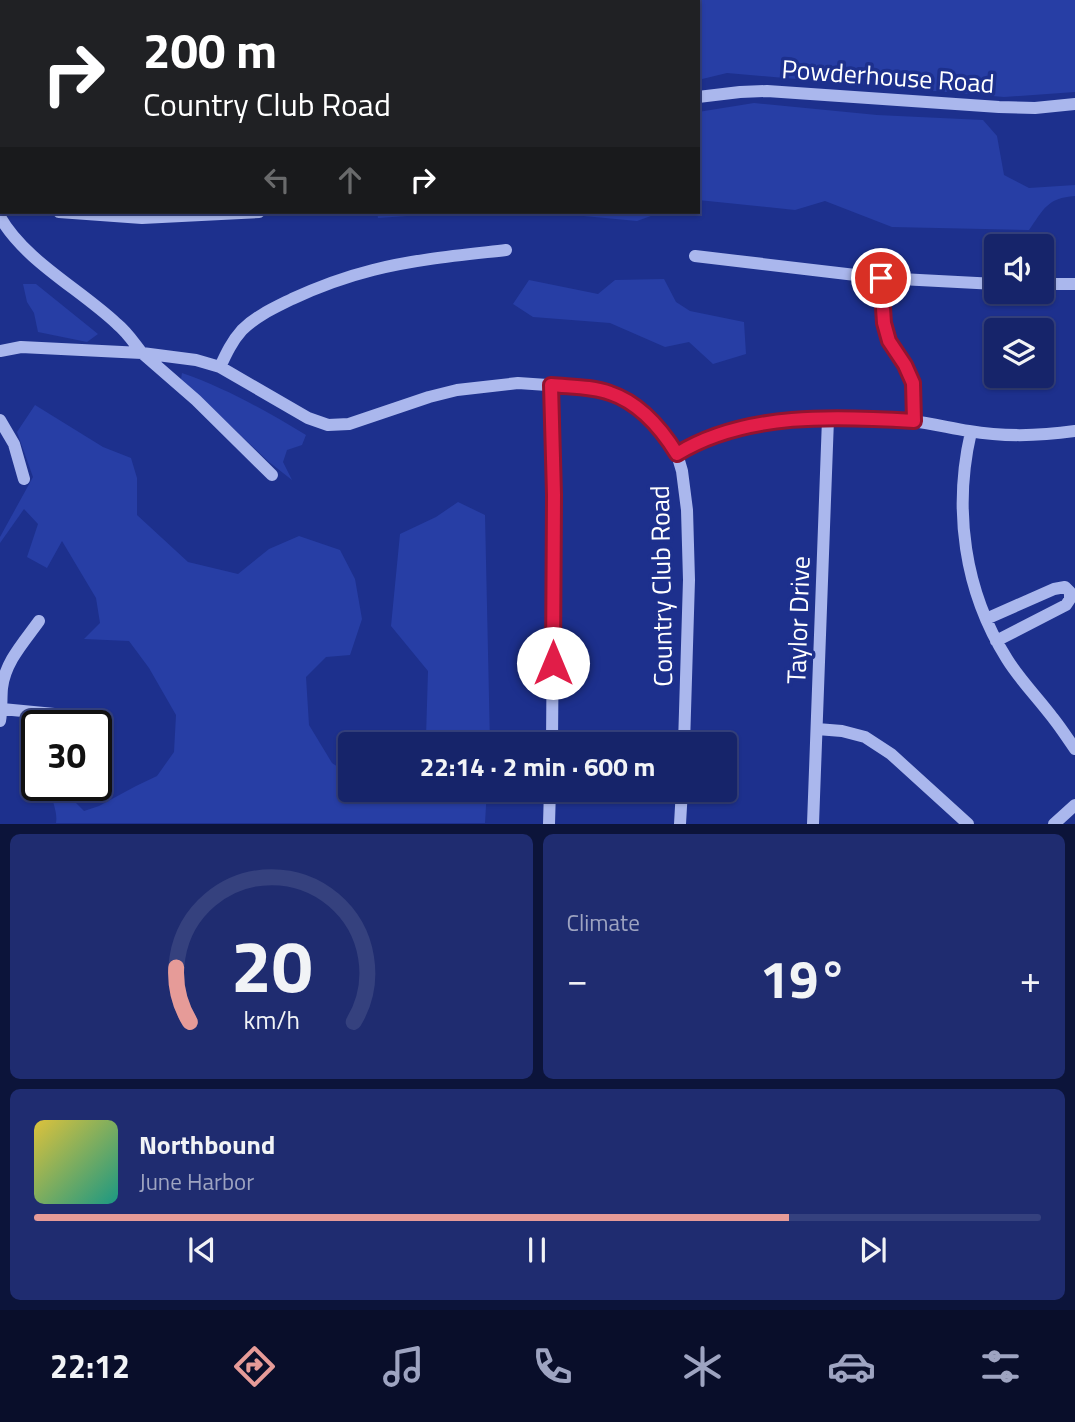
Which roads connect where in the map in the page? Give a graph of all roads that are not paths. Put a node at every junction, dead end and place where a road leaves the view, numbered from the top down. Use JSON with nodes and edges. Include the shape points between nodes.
{"nodes":[{"id":1,"x":700,"y":97,"type":"edge"},
{"id":2,"x":1075,"y":104,"type":"edge"},
{"id":3,"x":87,"y":214,"type":"edge"},
{"id":4,"x":221,"y":214,"type":"edge"},
{"id":5,"x":0,"y":217,"type":"edge"},
{"id":6,"x":506,"y":250,"type":"dead end"},
{"id":7,"x":695,"y":256,"type":"dead end"},
{"id":8,"x":881,"y":278,"type":"junction"},
{"id":9,"x":984,"y":283,"type":"edge"},
{"id":10,"x":1054,"y":284,"type":"edge"},
{"id":11,"x":1075,"y":284,"type":"edge"},
{"id":12,"x":0,"y":351,"type":"edge"},
{"id":13,"x":142,"y":353,"type":"junction"},
{"id":14,"x":220,"y":367,"type":"junction"},
{"id":15,"x":551,"y":385,"type":"junction"},
{"id":16,"x":828,"y":419,"type":"junction"},
{"id":17,"x":0,"y":420,"type":"edge"},
{"id":18,"x":914,"y":421,"type":"junction"},
{"id":19,"x":1075,"y":431,"type":"edge"},
{"id":20,"x":971,"y":432,"type":"junction"},
{"id":21,"x":677,"y":454,"type":"junction"},
{"id":22,"x":272,"y":475,"type":"dead end"},
{"id":23,"x":24,"y":479,"type":"dead end"},
{"id":24,"x":986,"y":619,"type":"junction"},
{"id":25,"x":39,"y":621,"type":"dead end"},
{"id":26,"x":996,"y":641,"type":"junction"},
{"id":27,"x":1,"y":715,"type":"edge"},
{"id":28,"x":21,"y":716,"type":"edge"},
{"id":29,"x":817,"y":729,"type":"junction"},
{"id":30,"x":552,"y":732,"type":"edge"},
{"id":31,"x":684,"y":732,"type":"edge"},
{"id":32,"x":1075,"y":749,"type":"edge"},
{"id":33,"x":550,"y":802,"type":"edge"},
{"id":34,"x":681,"y":802,"type":"edge"},
{"id":35,"x":1075,"y":805,"type":"edge"},
{"id":36,"x":549,"y":824,"type":"edge"},
{"id":37,"x":680,"y":824,"type":"edge"},
{"id":38,"x":813,"y":824,"type":"edge"},
{"id":39,"x":968,"y":824,"type":"edge"},
{"id":40,"x":1054,"y":824,"type":"edge"}],
"edges":[{"from":1,"to":2,"type":"street","name":"Powderhouse Road","via":[[767,91],[999,107]]},
{"from":3,"to":4,"type":"street","via":[[142,218]]},
{"from":5,"to":13,"type":"street","via":[[7,230],[119,325]]},
{"from":6,"to":14,"type":"street","via":[[386,267],[320,286],[255,319],[232,342]]},
{"from":7,"to":8,"type":"street"},
{"from":8,"to":9,"type":"street"},
{"from":8,"to":18,"type":"street","via":[[889,341],[913,383]]},
{"from":10,"to":11,"type":"street"},
{"from":12,"to":13,"type":"street","name":"Country Club Road","via":[[21,347]]},
{"from":13,"to":14,"type":"street","name":"Country Club Road"},
{"from":13,"to":22,"type":"street"},
{"from":14,"to":15,"type":"street","name":"Country Club Road","via":[[309,418],[338,426],[457,390],[518,383]]},
{"from":15,"to":21,"type":"street","name":"Country Club Road","via":[[591,388],[634,405],[666,436]]},
{"from":15,"to":30,"type":"street"},
{"from":16,"to":18,"type":"street"},
{"from":16,"to":21,"type":"street","via":[[732,430]]},
{"from":16,"to":29,"type":"street","name":"Taylor Drive"},
{"from":17,"to":23,"type":"street","via":[[14,444]]},
{"from":18,"to":20,"type":"street"},
{"from":19,"to":20,"type":"street","via":[[1021,436]]},
{"from":20,"to":24,"type":"street","via":[[962,522],[970,576]]},
{"from":21,"to":31,"type":"street","name":"Country Club Road","via":[[687,510],[689,580]]},
{"from":24,"to":26,"type":"street"},
{"from":24,"to":26,"type":"street","via":[[1054,589],[1065,587],[1070,592],[1066,605]]},
{"from":25,"to":27,"type":"street","via":[[6,670]]},
{"from":26,"to":32,"type":"street"},
{"from":27,"to":28,"type":"street"},
{"from":29,"to":38,"type":"street","name":"Taylor Drive"},
{"from":29,"to":39,"type":"street","via":[[865,737],[891,754]]},
{"from":33,"to":36,"type":"street"},
{"from":34,"to":37,"type":"street"},
{"from":35,"to":40,"type":"street"}]}
